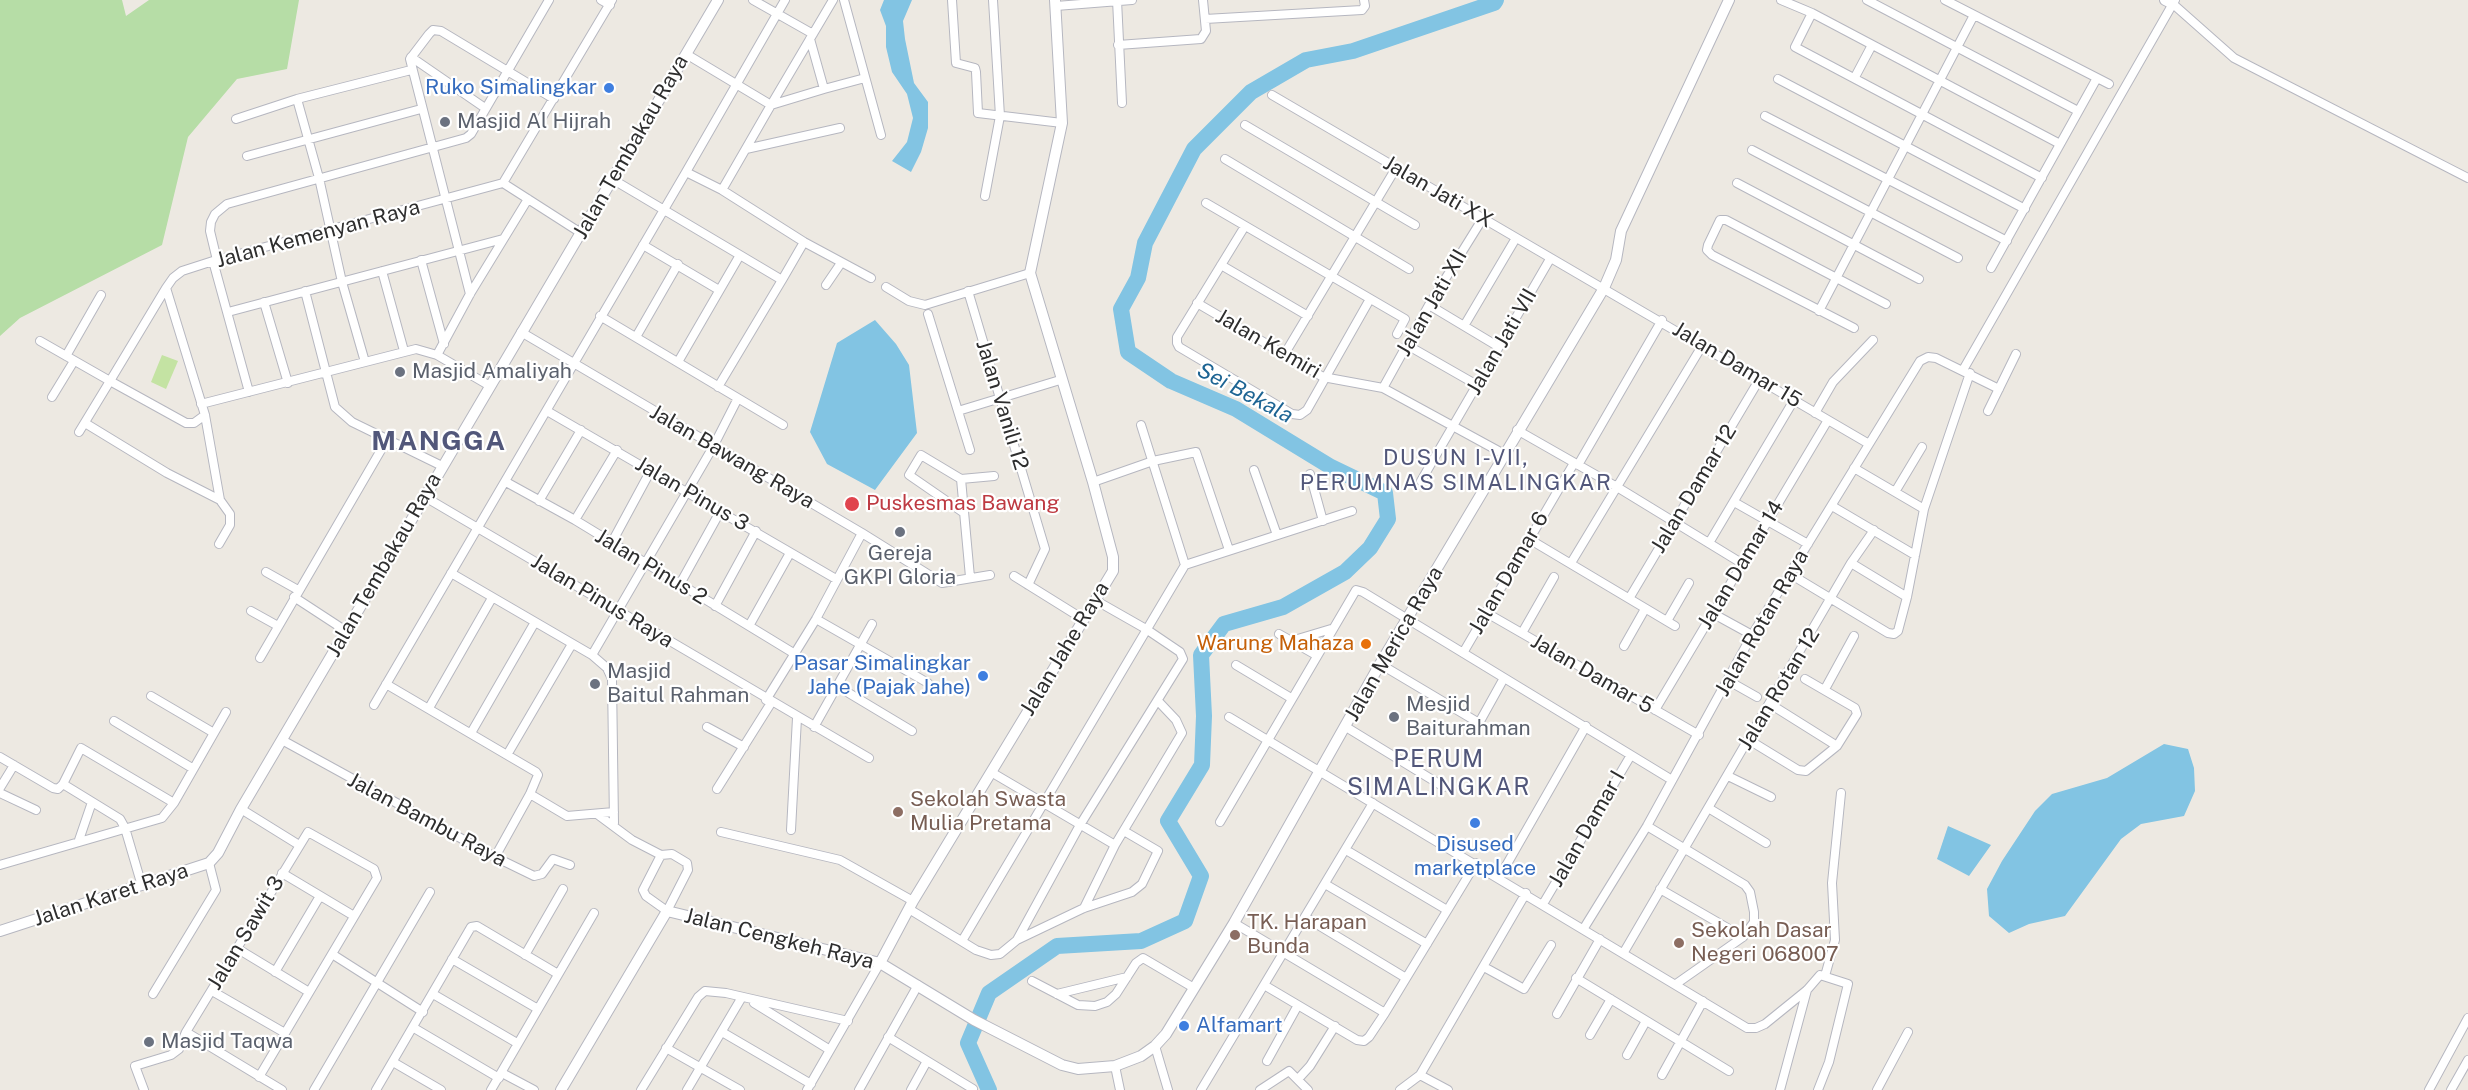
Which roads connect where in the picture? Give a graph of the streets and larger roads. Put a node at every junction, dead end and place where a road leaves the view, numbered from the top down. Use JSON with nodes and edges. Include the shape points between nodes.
{"nodes":[{"id":1,"x":549,"y":0,"type":"edge"},
{"id":2,"x":717,"y":0,"type":"edge"},
{"id":3,"x":753,"y":0,"type":"edge"},
{"id":4,"x":785,"y":0,"type":"edge"},
{"id":5,"x":833,"y":0,"type":"edge"},
{"id":6,"x":844,"y":0,"type":"edge"},
{"id":7,"x":952,"y":0,"type":"edge"},
{"id":8,"x":993,"y":0,"type":"edge"},
{"id":9,"x":1132,"y":0,"type":"edge"},
{"id":10,"x":1203,"y":0,"type":"edge"},
{"id":11,"x":1364,"y":0,"type":"edge"},
{"id":12,"x":1729,"y":0,"type":"edge"},
{"id":13,"x":1781,"y":0,"type":"edge"},
{"id":14,"x":1867,"y":0,"type":"edge"},
{"id":15,"x":1945,"y":0,"type":"edge"},
{"id":16,"x":1118,"y":1,"type":"edge"},
{"id":17,"x":2171,"y":1,"type":"edge"},
{"id":18,"x":608,"y":2,"type":"edge"},
{"id":19,"x":1055,"y":3,"type":"edge"},
{"id":20,"x":777,"y":13,"type":"junction"},
{"id":21,"x":1812,"y":14,"type":"junction"},
{"id":22,"x":1974,"y":15,"type":"junction"},
{"id":23,"x":1204,"y":19,"type":"junction"},
{"id":24,"x":812,"y":37,"type":"junction"},
{"id":25,"x":1118,"y":45,"type":"junction"},
{"id":26,"x":1872,"y":45,"type":"junction"},
{"id":27,"x":1957,"y":47,"type":"junction"},
{"id":28,"x":686,"y":54,"type":"junction"},
{"id":29,"x":411,"y":57,"type":"junction"},
{"id":30,"x":411,"y":70,"type":"junction"},
{"id":31,"x":507,"y":70,"type":"junction"},
{"id":32,"x":866,"y":78,"type":"junction"},
{"id":33,"x":1855,"y":78,"type":"junction"},
{"id":34,"x":2097,"y":78,"type":"junction"},
{"id":35,"x":1778,"y":79,"type":"dead end"},
{"id":36,"x":1941,"y":80,"type":"junction"},
{"id":37,"x":736,"y":84,"type":"junction"},
{"id":38,"x":2109,"y":84,"type":"dead end"},
{"id":39,"x":824,"y":89,"type":"junction"},
{"id":40,"x":1272,"y":95,"type":"dead end"},
{"id":41,"x":297,"y":99,"type":"junction"},
{"id":42,"x":554,"y":99,"type":"junction"},
{"id":43,"x":1122,"y":103,"type":"dead end"},
{"id":44,"x":771,"y":105,"type":"junction"},
{"id":45,"x":484,"y":108,"type":"junction"},
{"id":46,"x":422,"y":109,"type":"junction"},
{"id":47,"x":2078,"y":111,"type":"junction"},
{"id":48,"x":1923,"y":113,"type":"junction"},
{"id":49,"x":1000,"y":116,"type":"junction"},
{"id":50,"x":1766,"y":116,"type":"dead end"},
{"id":51,"x":236,"y":118,"type":"dead end"},
{"id":52,"x":1062,"y":123,"type":"junction"},
{"id":53,"x":1245,"y":125,"type":"dead end"},
{"id":54,"x":840,"y":128,"type":"dead end"},
{"id":55,"x":881,"y":135,"type":"dead end"},
{"id":56,"x":309,"y":141,"type":"junction"},
{"id":57,"x":2060,"y":144,"type":"junction"},
{"id":58,"x":1906,"y":147,"type":"junction"},
{"id":59,"x":432,"y":148,"type":"junction"},
{"id":60,"x":746,"y":149,"type":"junction"},
{"id":61,"x":1752,"y":150,"type":"dead end"},
{"id":62,"x":247,"y":156,"type":"dead end"},
{"id":63,"x":1225,"y":159,"type":"dead end"},
{"id":64,"x":1396,"y":168,"type":"junction"},
{"id":65,"x":686,"y":172,"type":"junction"},
{"id":66,"x":319,"y":178,"type":"junction"},
{"id":67,"x":2042,"y":178,"type":"junction"},
{"id":68,"x":2468,"y":178,"type":"edge"},
{"id":69,"x":612,"y":179,"type":"junction"},
{"id":70,"x":1889,"y":180,"type":"junction"},
{"id":71,"x":503,"y":183,"type":"junction"},
{"id":72,"x":1737,"y":183,"type":"dead end"},
{"id":73,"x":722,"y":190,"type":"junction"},
{"id":74,"x":985,"y":196,"type":"dead end"},
{"id":75,"x":528,"y":199,"type":"junction"},
{"id":76,"x":444,"y":201,"type":"junction"},
{"id":77,"x":1206,"y":203,"type":"dead end"},
{"id":78,"x":1377,"y":203,"type":"junction"},
{"id":79,"x":2025,"y":209,"type":"junction"},
{"id":80,"x":662,"y":211,"type":"junction"},
{"id":81,"x":1871,"y":213,"type":"junction"},
{"id":82,"x":1483,"y":218,"type":"junction"},
{"id":83,"x":1415,"y":225,"type":"dead end"},
{"id":84,"x":1245,"y":226,"type":"junction"},
{"id":85,"x":330,"y":230,"type":"junction"},
{"id":86,"x":580,"y":233,"type":"junction"},
{"id":87,"x":1354,"y":238,"type":"junction"},
{"id":88,"x":1516,"y":238,"type":"junction"},
{"id":89,"x":503,"y":239,"type":"junction"},
{"id":90,"x":2007,"y":241,"type":"junction"},
{"id":91,"x":804,"y":242,"type":"junction"},
{"id":92,"x":643,"y":245,"type":"junction"},
{"id":93,"x":1854,"y":245,"type":"junction"},
{"id":94,"x":457,"y":252,"type":"junction"},
{"id":95,"x":740,"y":255,"type":"junction"},
{"id":96,"x":1958,"y":258,"type":"dead end"},
{"id":97,"x":1550,"y":259,"type":"junction"},
{"id":98,"x":421,"y":260,"type":"junction"},
{"id":99,"x":215,"y":261,"type":"junction"},
{"id":100,"x":841,"y":263,"type":"junction"},
{"id":101,"x":678,"y":264,"type":"junction"},
{"id":102,"x":1221,"y":265,"type":"junction"},
{"id":103,"x":1990,"y":268,"type":"dead end"},
{"id":104,"x":1409,"y":269,"type":"dead end"},
{"id":105,"x":382,"y":271,"type":"junction"},
{"id":106,"x":1030,"y":273,"type":"junction"},
{"id":107,"x":1331,"y":276,"type":"junction"},
{"id":108,"x":871,"y":278,"type":"dead end"},
{"id":109,"x":1837,"y":278,"type":"junction"},
{"id":110,"x":1919,"y":279,"type":"dead end"},
{"id":111,"x":782,"y":280,"type":"junction"},
{"id":112,"x":342,"y":282,"type":"junction"},
{"id":113,"x":826,"y":285,"type":"dead end"},
{"id":114,"x":886,"y":287,"type":"dead end"},
{"id":115,"x":166,"y":288,"type":"junction"},
{"id":116,"x":1604,"y":288,"type":"junction"},
{"id":117,"x":719,"y":290,"type":"junction"},
{"id":118,"x":305,"y":291,"type":"junction"},
{"id":119,"x":968,"y":291,"type":"junction"},
{"id":120,"x":470,"y":294,"type":"junction"},
{"id":121,"x":101,"y":295,"type":"dead end"},
{"id":122,"x":1370,"y":299,"type":"junction"},
{"id":123,"x":264,"y":302,"type":"junction"},
{"id":124,"x":1197,"y":303,"type":"junction"},
{"id":125,"x":1886,"y":304,"type":"dead end"},
{"id":126,"x":1429,"y":305,"type":"junction"},
{"id":127,"x":1819,"y":311,"type":"junction"},
{"id":128,"x":228,"y":312,"type":"junction"},
{"id":129,"x":928,"y":314,"type":"dead end"},
{"id":130,"x":600,"y":316,"type":"junction"},
{"id":131,"x":1308,"y":316,"type":"junction"},
{"id":132,"x":1662,"y":320,"type":"junction"},
{"id":133,"x":1464,"y":326,"type":"junction"},
{"id":134,"x":1854,"y":328,"type":"dead end"},
{"id":135,"x":521,"y":332,"type":"junction"},
{"id":136,"x":1397,"y":334,"type":"dead end"},
{"id":137,"x":636,"y":337,"type":"junction"},
{"id":138,"x":1873,"y":340,"type":"dead end"},
{"id":139,"x":40,"y":341,"type":"dead end"},
{"id":140,"x":444,"y":344,"type":"junction"},
{"id":141,"x":1407,"y":345,"type":"junction"},
{"id":142,"x":1702,"y":345,"type":"junction"},
{"id":143,"x":1499,"y":347,"type":"junction"},
{"id":144,"x":404,"y":351,"type":"junction"},
{"id":145,"x":2016,"y":354,"type":"dead end"},
{"id":146,"x":437,"y":355,"type":"junction"},
{"id":147,"x":1284,"y":356,"type":"junction"},
{"id":148,"x":70,"y":358,"type":"junction"},
{"id":149,"x":365,"y":362,"type":"junction"},
{"id":150,"x":678,"y":362,"type":"junction"},
{"id":151,"x":572,"y":364,"type":"junction"},
{"id":152,"x":1967,"y":371,"type":"junction"},
{"id":153,"x":327,"y":373,"type":"junction"},
{"id":154,"x":1323,"y":377,"type":"junction"},
{"id":155,"x":1060,"y":380,"type":"junction"},
{"id":156,"x":1759,"y":380,"type":"junction"},
{"id":157,"x":110,"y":381,"type":"junction"},
{"id":158,"x":288,"y":383,"type":"junction"},
{"id":159,"x":1477,"y":385,"type":"junction"},
{"id":160,"x":490,"y":386,"type":"junction"},
{"id":161,"x":718,"y":387,"type":"junction"},
{"id":162,"x":1383,"y":388,"type":"junction"},
{"id":163,"x":2000,"y":389,"type":"junction"},
{"id":164,"x":249,"y":392,"type":"junction"},
{"id":165,"x":52,"y":397,"type":"dead end"},
{"id":166,"x":1001,"y":398,"type":"junction"},
{"id":167,"x":738,"y":400,"type":"junction"},
{"id":168,"x":1794,"y":400,"type":"junction"},
{"id":169,"x":201,"y":404,"type":"junction"},
{"id":170,"x":547,"y":411,"type":"junction"},
{"id":171,"x":958,"y":411,"type":"junction"},
{"id":172,"x":1988,"y":411,"type":"dead end"},
{"id":173,"x":1815,"y":412,"type":"junction"},
{"id":174,"x":205,"y":415,"type":"junction"},
{"id":175,"x":1828,"y":420,"type":"junction"},
{"id":176,"x":85,"y":423,"type":"junction"},
{"id":177,"x":1453,"y":424,"type":"junction"},
{"id":178,"x":783,"y":425,"type":"dead end"},
{"id":179,"x":1140,"y":425,"type":"dead end"},
{"id":180,"x":581,"y":430,"type":"junction"},
{"id":181,"x":1517,"y":430,"type":"junction"},
{"id":182,"x":79,"y":432,"type":"dead end"},
{"id":183,"x":388,"y":438,"type":"junction"},
{"id":184,"x":1869,"y":444,"type":"junction"},
{"id":185,"x":713,"y":447,"type":"junction"},
{"id":186,"x":1922,"y":447,"type":"dead end"},
{"id":187,"x":617,"y":450,"type":"junction"},
{"id":188,"x":970,"y":450,"type":"dead end"},
{"id":189,"x":1503,"y":454,"type":"junction"},
{"id":190,"x":1153,"y":461,"type":"junction"},
{"id":191,"x":1576,"y":464,"type":"junction"},
{"id":192,"x":442,"y":466,"type":"junction"},
{"id":193,"x":1854,"y":468,"type":"junction"},
{"id":194,"x":651,"y":470,"type":"junction"},
{"id":195,"x":1254,"y":470,"type":"dead end"},
{"id":196,"x":1310,"y":474,"type":"dead end"},
{"id":197,"x":994,"y":476,"type":"dead end"},
{"id":198,"x":961,"y":479,"type":"junction"},
{"id":199,"x":1421,"y":481,"type":"dead end"},
{"id":200,"x":506,"y":482,"type":"junction"},
{"id":201,"x":1093,"y":482,"type":"junction"},
{"id":202,"x":1617,"y":487,"type":"junction"},
{"id":203,"x":686,"y":492,"type":"junction"},
{"id":204,"x":1895,"y":492,"type":"junction"},
{"id":205,"x":425,"y":497,"type":"junction"},
{"id":206,"x":220,"y":500,"type":"junction"},
{"id":207,"x":539,"y":501,"type":"junction"},
{"id":208,"x":1734,"y":502,"type":"junction"},
{"id":209,"x":1832,"y":506,"type":"junction"},
{"id":210,"x":1924,"y":509,"type":"junction"},
{"id":211,"x":721,"y":510,"type":"junction"},
{"id":212,"x":1352,"y":511,"type":"dead end"},
{"id":213,"x":964,"y":513,"type":"junction"},
{"id":214,"x":575,"y":520,"type":"junction"},
{"id":215,"x":1323,"y":521,"type":"junction"},
{"id":216,"x":1675,"y":522,"type":"junction"},
{"id":217,"x":1768,"y":522,"type":"junction"},
{"id":218,"x":477,"y":527,"type":"junction"},
{"id":219,"x":1874,"y":530,"type":"junction"},
{"id":220,"x":756,"y":531,"type":"junction"},
{"id":221,"x":862,"y":533,"type":"junction"},
{"id":222,"x":1278,"y":535,"type":"junction"},
{"id":223,"x":1529,"y":539,"type":"junction"},
{"id":224,"x":1709,"y":543,"type":"junction"},
{"id":225,"x":219,"y":544,"type":"dead end"},
{"id":226,"x":611,"y":544,"type":"junction"},
{"id":227,"x":1808,"y":544,"type":"junction"},
{"id":228,"x":1229,"y":550,"type":"junction"},
{"id":229,"x":790,"y":553,"type":"junction"},
{"id":230,"x":1915,"y":555,"type":"junction"},
{"id":231,"x":1571,"y":563,"type":"junction"},
{"id":232,"x":1851,"y":563,"type":"junction"},
{"id":233,"x":645,"y":564,"type":"junction"},
{"id":234,"x":1743,"y":564,"type":"junction"},
{"id":235,"x":1185,"y":565,"type":"junction"},
{"id":236,"x":266,"y":572,"type":"dead end"},
{"id":237,"x":451,"y":573,"type":"junction"},
{"id":238,"x":1790,"y":574,"type":"junction"},
{"id":239,"x":990,"y":575,"type":"dead end"},
{"id":240,"x":1014,"y":576,"type":"dead end"},
{"id":241,"x":970,"y":577,"type":"junction"},
{"id":242,"x":1554,"y":577,"type":"dead end"},
{"id":243,"x":836,"y":579,"type":"junction"},
{"id":244,"x":1689,"y":583,"type":"dead end"},
{"id":245,"x":680,"y":584,"type":"junction"},
{"id":246,"x":1028,"y":585,"type":"junction"},
{"id":247,"x":296,"y":593,"type":"junction"},
{"id":248,"x":492,"y":597,"type":"junction"},
{"id":249,"x":1630,"y":597,"type":"junction"},
{"id":250,"x":1907,"y":597,"type":"junction"},
{"id":251,"x":1833,"y":598,"type":"junction"},
{"id":252,"x":1095,"y":600,"type":"junction"},
{"id":253,"x":715,"y":606,"type":"junction"},
{"id":254,"x":1646,"y":609,"type":"junction"},
{"id":255,"x":618,"y":610,"type":"junction"},
{"id":256,"x":251,"y":611,"type":"dead end"},
{"id":257,"x":1485,"y":612,"type":"junction"},
{"id":258,"x":1712,"y":612,"type":"junction"},
{"id":259,"x":816,"y":619,"type":"junction"},
{"id":260,"x":1083,"y":619,"type":"junction"},
{"id":261,"x":1408,"y":621,"type":"junction"},
{"id":262,"x":535,"y":622,"type":"junction"},
{"id":263,"x":872,"y":624,"type":"dead end"},
{"id":264,"x":278,"y":626,"type":"junction"},
{"id":265,"x":749,"y":626,"type":"junction"},
{"id":266,"x":1331,"y":628,"type":"junction"},
{"id":267,"x":1146,"y":629,"type":"junction"},
{"id":268,"x":346,"y":631,"type":"junction"},
{"id":269,"x":1522,"y":633,"type":"junction"},
{"id":270,"x":1279,"y":634,"type":"dead end"},
{"id":271,"x":1752,"y":635,"type":"junction"},
{"id":272,"x":1854,"y":636,"type":"dead end"},
{"id":273,"x":1291,"y":641,"type":"junction"},
{"id":274,"x":572,"y":644,"type":"junction"},
{"id":275,"x":860,"y":646,"type":"junction"},
{"id":276,"x":1624,"y":646,"type":"dead end"},
{"id":277,"x":1463,"y":653,"type":"junction"},
{"id":278,"x":795,"y":654,"type":"junction"},
{"id":279,"x":1316,"y":655,"type":"junction"},
{"id":280,"x":592,"y":656,"type":"junction"},
{"id":281,"x":260,"y":658,"type":"dead end"},
{"id":282,"x":1380,"y":664,"type":"junction"},
{"id":283,"x":1236,"y":665,"type":"dead end"},
{"id":284,"x":1504,"y":678,"type":"junction"},
{"id":285,"x":1805,"y":679,"type":"dead end"},
{"id":286,"x":1727,"y":680,"type":"junction"},
{"id":287,"x":928,"y":683,"type":"dead end"},
{"id":288,"x":386,"y":684,"type":"junction"},
{"id":289,"x":837,"y":686,"type":"junction"},
{"id":290,"x":1824,"y":690,"type":"junction"},
{"id":291,"x":151,"y":696,"type":"dead end"},
{"id":292,"x":1757,"y":697,"type":"dead end"},
{"id":293,"x":1291,"y":698,"type":"junction"},
{"id":294,"x":769,"y":701,"type":"junction"},
{"id":295,"x":1158,"y":701,"type":"junction"},
{"id":296,"x":1770,"y":704,"type":"junction"},
{"id":297,"x":374,"y":705,"type":"dead end"},
{"id":298,"x":429,"y":708,"type":"junction"},
{"id":299,"x":1655,"y":710,"type":"junction"},
{"id":300,"x":226,"y":712,"type":"dead end"},
{"id":301,"x":1229,"y":717,"type":"dead end"},
{"id":302,"x":797,"y":718,"type":"junction"},
{"id":303,"x":114,"y":721,"type":"dead end"},
{"id":304,"x":1586,"y":726,"type":"junction"},
{"id":305,"x":707,"y":727,"type":"dead end"},
{"id":306,"x":1346,"y":727,"type":"junction"},
{"id":307,"x":814,"y":728,"type":"junction"},
{"id":308,"x":912,"y":731,"type":"dead end"},
{"id":309,"x":214,"y":733,"type":"junction"},
{"id":310,"x":471,"y":733,"type":"junction"},
{"id":311,"x":1699,"y":735,"type":"junction"},
{"id":312,"x":282,"y":740,"type":"junction"},
{"id":313,"x":1266,"y":740,"type":"junction"},
{"id":314,"x":1749,"y":740,"type":"junction"},
{"id":315,"x":1838,"y":746,"type":"junction"},
{"id":316,"x":744,"y":747,"type":"junction"},
{"id":317,"x":507,"y":754,"type":"junction"},
{"id":318,"x":1631,"y":755,"type":"junction"},
{"id":319,"x":0,"y":757,"type":"edge"},
{"id":320,"x":868,"y":758,"type":"dead end"},
{"id":321,"x":14,"y":765,"type":"junction"},
{"id":322,"x":192,"y":768,"type":"junction"},
{"id":323,"x":1321,"y":771,"type":"junction"},
{"id":324,"x":991,"y":772,"type":"junction"},
{"id":325,"x":1728,"y":776,"type":"junction"},
{"id":326,"x":1672,"y":780,"type":"junction"},
{"id":327,"x":63,"y":784,"type":"junction"},
{"id":328,"x":1444,"y":787,"type":"dead end"},
{"id":329,"x":0,"y":788,"type":"edge"},
{"id":330,"x":717,"y":789,"type":"dead end"},
{"id":331,"x":0,"y":793,"type":"edge"},
{"id":332,"x":1841,"y":793,"type":"dead end"},
{"id":333,"x":530,"y":795,"type":"junction"},
{"id":334,"x":1771,"y":797,"type":"dead end"},
{"id":335,"x":92,"y":802,"type":"junction"},
{"id":336,"x":174,"y":803,"type":"junction"},
{"id":337,"x":1373,"y":803,"type":"junction"},
{"id":338,"x":1042,"y":804,"type":"junction"},
{"id":339,"x":241,"y":809,"type":"junction"},
{"id":340,"x":1710,"y":809,"type":"junction"},
{"id":341,"x":36,"y":810,"type":"dead end"},
{"id":342,"x":614,"y":812,"type":"junction"},
{"id":343,"x":597,"y":814,"type":"junction"},
{"id":344,"x":1220,"y":822,"type":"dead end"},
{"id":345,"x":614,"y":824,"type":"junction"},
{"id":346,"x":1080,"y":825,"type":"junction"},
{"id":347,"x":1647,"y":826,"type":"junction"},
{"id":348,"x":125,"y":828,"type":"junction"},
{"id":349,"x":791,"y":830,"type":"dead end"},
{"id":350,"x":1124,"y":831,"type":"junction"},
{"id":351,"x":721,"y":832,"type":"dead end"},
{"id":352,"x":79,"y":840,"type":"junction"},
{"id":353,"x":1766,"y":843,"type":"dead end"},
{"id":354,"x":1115,"y":844,"type":"junction"},
{"id":355,"x":299,"y":845,"type":"junction"},
{"id":356,"x":1686,"y":849,"type":"junction"},
{"id":357,"x":1347,"y":850,"type":"junction"},
{"id":358,"x":218,"y":853,"type":"joint"},
{"id":359,"x":661,"y":855,"type":"junction"},
{"id":360,"x":495,"y":857,"type":"junction"},
{"id":361,"x":209,"y":863,"type":"junction"},
{"id":362,"x":1476,"y":863,"type":"junction"},
{"id":363,"x":0,"y":865,"type":"edge"},
{"id":364,"x":570,"y":865,"type":"dead end"},
{"id":365,"x":282,"y":873,"type":"junction"},
{"id":366,"x":1499,"y":878,"type":"junction"},
{"id":367,"x":1325,"y":884,"type":"junction"},
{"id":368,"x":142,"y":886,"type":"junction"},
{"id":369,"x":563,"y":889,"type":"dead end"},
{"id":370,"x":1660,"y":889,"type":"junction"},
{"id":371,"x":430,"y":892,"type":"dead end"},
{"id":372,"x":1526,"y":893,"type":"junction"},
{"id":373,"x":320,"y":896,"type":"junction"},
{"id":374,"x":1543,"y":904,"type":"junction"},
{"id":375,"x":911,"y":905,"type":"junction"},
{"id":376,"x":1084,"y":908,"type":"junction"},
{"id":377,"x":1447,"y":910,"type":"junction"},
{"id":378,"x":667,"y":911,"type":"junction"},
{"id":379,"x":594,"y":913,"type":"dead end"},
{"id":380,"x":354,"y":916,"type":"junction"},
{"id":381,"x":1305,"y":917,"type":"junction"},
{"id":382,"x":1234,"y":923,"type":"junction"},
{"id":383,"x":1584,"y":928,"type":"junction"},
{"id":384,"x":0,"y":932,"type":"edge"},
{"id":385,"x":1743,"y":937,"type":"junction"},
{"id":386,"x":1600,"y":939,"type":"junction"},
{"id":387,"x":1017,"y":940,"type":"junction"},
{"id":388,"x":962,"y":941,"type":"junction"},
{"id":389,"x":1427,"y":944,"type":"junction"},
{"id":390,"x":1551,"y":945,"type":"dead end"},
{"id":391,"x":238,"y":949,"type":"junction"},
{"id":392,"x":1285,"y":952,"type":"junction"},
{"id":393,"x":1624,"y":952,"type":"junction"},
{"id":394,"x":332,"y":954,"type":"junction"},
{"id":395,"x":525,"y":955,"type":"junction"},
{"id":396,"x":452,"y":959,"type":"junction"},
{"id":397,"x":880,"y":963,"type":"junction"},
{"id":398,"x":1484,"y":966,"type":"junction"},
{"id":399,"x":275,"y":972,"type":"junction"},
{"id":400,"x":558,"y":974,"type":"junction"},
{"id":401,"x":1127,"y":976,"type":"junction"},
{"id":402,"x":1825,"y":976,"type":"junction"},
{"id":403,"x":1406,"y":978,"type":"junction"},
{"id":404,"x":1576,"y":978,"type":"junction"},
{"id":405,"x":378,"y":981,"type":"junction"},
{"id":406,"x":1032,"y":981,"type":"dead end"},
{"id":407,"x":1676,"y":984,"type":"junction"},
{"id":408,"x":918,"y":985,"type":"junction"},
{"id":409,"x":1264,"y":986,"type":"junction"},
{"id":410,"x":1194,"y":988,"type":"junction"},
{"id":411,"x":1807,"y":990,"type":"junction"},
{"id":412,"x":212,"y":991,"type":"junction"},
{"id":413,"x":309,"y":992,"type":"junction"},
{"id":414,"x":153,"y":994,"type":"dead end"},
{"id":415,"x":433,"y":994,"type":"junction"},
{"id":416,"x":1058,"y":994,"type":"junction"},
{"id":417,"x":745,"y":998,"type":"junction"},
{"id":418,"x":1611,"y":999,"type":"junction"},
{"id":419,"x":1703,"y":1001,"type":"junction"},
{"id":420,"x":1298,"y":1005,"type":"junction"},
{"id":421,"x":538,"y":1009,"type":"junction"},
{"id":422,"x":423,"y":1012,"type":"junction"},
{"id":423,"x":1385,"y":1013,"type":"junction"},
{"id":424,"x":1557,"y":1014,"type":"dead end"},
{"id":425,"x":2468,"y":1018,"type":"edge"},
{"id":426,"x":974,"y":1020,"type":"joint"},
{"id":427,"x":848,"y":1021,"type":"junction"},
{"id":428,"x":1646,"y":1021,"type":"junction"},
{"id":429,"x":1335,"y":1026,"type":"junction"},
{"id":430,"x":414,"y":1028,"type":"junction"},
{"id":431,"x":186,"y":1032,"type":"junction"},
{"id":432,"x":722,"y":1032,"type":"junction"},
{"id":433,"x":1908,"y":1032,"type":"dead end"},
{"id":434,"x":285,"y":1033,"type":"junction"},
{"id":435,"x":1590,"y":1035,"type":"dead end"},
{"id":436,"x":888,"y":1037,"type":"junction"},
{"id":437,"x":1679,"y":1042,"type":"junction"},
{"id":438,"x":517,"y":1043,"type":"junction"},
{"id":439,"x":1155,"y":1046,"type":"junction"},
{"id":440,"x":666,"y":1048,"type":"junction"},
{"id":441,"x":830,"y":1050,"type":"junction"},
{"id":442,"x":1627,"y":1055,"type":"dead end"},
{"id":443,"x":2468,"y":1060,"type":"edge"},
{"id":444,"x":927,"y":1061,"type":"junction"},
{"id":445,"x":1267,"y":1061,"type":"dead end"},
{"id":446,"x":393,"y":1062,"type":"junction"},
{"id":447,"x":1115,"y":1066,"type":"junction"},
{"id":448,"x":700,"y":1067,"type":"junction"},
{"id":449,"x":1729,"y":1071,"type":"dead end"},
{"id":450,"x":1420,"y":1075,"type":"junction"},
{"id":451,"x":1662,"y":1075,"type":"dead end"},
{"id":452,"x":500,"y":1076,"type":"junction"},
{"id":453,"x":259,"y":1077,"type":"junction"},
{"id":454,"x":1299,"y":1078,"type":"junction"},
{"id":455,"x":809,"y":1087,"type":"edge"},
{"id":456,"x":973,"y":1089,"type":"edge"},
{"id":457,"x":144,"y":1090,"type":"edge"},
{"id":458,"x":282,"y":1090,"type":"edge"},
{"id":459,"x":314,"y":1090,"type":"edge"},
{"id":460,"x":376,"y":1090,"type":"edge"},
{"id":461,"x":441,"y":1090,"type":"edge"},
{"id":462,"x":491,"y":1090,"type":"edge"},
{"id":463,"x":534,"y":1090,"type":"edge"},
{"id":464,"x":561,"y":1090,"type":"edge"},
{"id":465,"x":641,"y":1090,"type":"edge"},
{"id":466,"x":687,"y":1090,"type":"edge"},
{"id":467,"x":740,"y":1090,"type":"edge"},
{"id":468,"x":859,"y":1090,"type":"edge"},
{"id":469,"x":911,"y":1090,"type":"edge"},
{"id":470,"x":1120,"y":1090,"type":"edge"},
{"id":471,"x":1168,"y":1090,"type":"edge"},
{"id":472,"x":1202,"y":1090,"type":"edge"},
{"id":473,"x":1260,"y":1090,"type":"edge"},
{"id":474,"x":1308,"y":1090,"type":"edge"},
{"id":475,"x":1400,"y":1090,"type":"edge"},
{"id":476,"x":1448,"y":1090,"type":"edge"},
{"id":477,"x":1780,"y":1090,"type":"edge"},
{"id":478,"x":1818,"y":1090,"type":"edge"},
{"id":479,"x":1877,"y":1090,"type":"edge"},
{"id":480,"x":2429,"y":1090,"type":"edge"},
{"id":481,"x":2451,"y":1090,"type":"edge"}],
"edges":[{"from":1,"to":31,"type":"street"},
{"from":2,"to":28,"type":"street","name":"Jalan Tembakau Raya"},
{"from":3,"to":20,"type":"street"},
{"from":4,"to":20,"type":"street"},
{"from":5,"to":24,"type":"street"},
{"from":6,"to":32,"type":"street"},
{"from":7,"to":49,"type":"street","via":[[956,63],[975,68],[978,113]]},
{"from":8,"to":49,"type":"street"},
{"from":9,"to":16,"type":"street"},
{"from":10,"to":23,"type":"street"},
{"from":11,"to":23,"type":"street","via":[[1362,10]]},
{"from":12,"to":116,"type":"street","name":"Jalan Merica Raya","via":[[1622,231],[1616,260]]},
{"from":13,"to":21,"type":"street"},
{"from":14,"to":27,"type":"street"},
{"from":15,"to":22,"type":"street"},
{"from":16,"to":19,"type":"street"},
{"from":16,"to":25,"type":"street"},
{"from":17,"to":68,"type":"street","via":[[2234,58]]},
{"from":17,"to":152,"type":"street"},
{"from":18,"to":42,"type":"street"},
{"from":19,"to":52,"type":"street"},
{"from":20,"to":24,"type":"street"},
{"from":20,"to":37,"type":"street"},
{"from":21,"to":26,"type":"street"},
{"from":21,"to":33,"type":"street","via":[[1795,47]]},
{"from":22,"to":27,"type":"street"},
{"from":22,"to":34,"type":"street"},
{"from":23,"to":25,"type":"street","via":[[1206,31],[1201,39]]},
{"from":24,"to":39,"type":"street"},
{"from":24,"to":44,"type":"street"},
{"from":25,"to":43,"type":"street"},
{"from":26,"to":33,"type":"street"},
{"from":26,"to":36,"type":"street"},
{"from":27,"to":36,"type":"street"},
{"from":27,"to":47,"type":"street"},
{"from":28,"to":37,"type":"street"},
{"from":28,"to":69,"type":"street","name":"Jalan Tembakau Raya"},
{"from":29,"to":30,"type":"street"},
{"from":29,"to":31,"type":"street","via":[[433,30],[441,31]]},
{"from":29,"to":45,"type":"street"},
{"from":30,"to":41,"type":"street"},
{"from":30,"to":46,"type":"street"},
{"from":31,"to":42,"type":"street"},
{"from":31,"to":45,"type":"street"},
{"from":32,"to":39,"type":"street"},
{"from":32,"to":55,"type":"street"},
{"from":33,"to":48,"type":"street"},
{"from":34,"to":38,"type":"street"},
{"from":34,"to":47,"type":"street"},
{"from":35,"to":58,"type":"street"},
{"from":36,"to":48,"type":"street"},
{"from":36,"to":57,"type":"street"},
{"from":37,"to":44,"type":"street"},
{"from":37,"to":65,"type":"street"},
{"from":39,"to":44,"type":"street"},
{"from":40,"to":64,"type":"street","name":"Jalan Jati XX"},
{"from":41,"to":51,"type":"street"},
{"from":41,"to":56,"type":"street"},
{"from":42,"to":71,"type":"street"},
{"from":44,"to":60,"type":"street"},
{"from":45,"to":59,"type":"street","via":[[466,138]]},
{"from":46,"to":56,"type":"street"},
{"from":46,"to":59,"type":"street"},
{"from":47,"to":57,"type":"street"},
{"from":48,"to":58,"type":"street"},
{"from":48,"to":67,"type":"street"},
{"from":49,"to":52,"type":"street"},
{"from":49,"to":74,"type":"street"},
{"from":50,"to":70,"type":"street"},
{"from":52,"to":106,"type":"street"},
{"from":53,"to":78,"type":"street"},
{"from":54,"to":60,"type":"street"},
{"from":56,"to":62,"type":"street"},
{"from":56,"to":66,"type":"street"},
{"from":57,"to":67,"type":"street"},
{"from":58,"to":70,"type":"street"},
{"from":58,"to":79,"type":"street"},
{"from":59,"to":66,"type":"street"},
{"from":59,"to":76,"type":"street"},
{"from":60,"to":73,"type":"street"},
{"from":61,"to":81,"type":"street"},
{"from":63,"to":87,"type":"street"},
{"from":64,"to":78,"type":"street"},
{"from":64,"to":82,"type":"street","name":"Jalan Jati XX"},
{"from":65,"to":73,"type":"street"},
{"from":65,"to":80,"type":"street"},
{"from":66,"to":85,"type":"street"},
{"from":66,"to":99,"type":"street","via":[[242,198],[221,208],[210,231]]},
{"from":67,"to":79,"type":"street"},
{"from":69,"to":80,"type":"street"},
{"from":69,"to":86,"type":"street","name":"Jalan Tembakau Raya"},
{"from":70,"to":81,"type":"street"},
{"from":70,"to":90,"type":"street"},
{"from":71,"to":75,"type":"street"},
{"from":71,"to":76,"type":"street","name":"Jalan Kemenyan Raya"},
{"from":72,"to":93,"type":"street"},
{"from":73,"to":91,"type":"street"},
{"from":75,"to":86,"type":"street"},
{"from":75,"to":89,"type":"street"},
{"from":76,"to":85,"type":"street","name":"Jalan Kemenyan Raya"},
{"from":76,"to":94,"type":"street"},
{"from":77,"to":84,"type":"street"},
{"from":78,"to":83,"type":"street"},
{"from":78,"to":87,"type":"street"},
{"from":79,"to":90,"type":"street"},
{"from":80,"to":92,"type":"street"},
{"from":80,"to":95,"type":"street"},
{"from":81,"to":93,"type":"street"},
{"from":81,"to":96,"type":"street"},
{"from":82,"to":88,"type":"street","name":"Jalan Jati XX"},
{"from":82,"to":126,"type":"street","name":"Jalan Jati XII"},
{"from":84,"to":102,"type":"street"},
{"from":84,"to":107,"type":"street"},
{"from":85,"to":99,"type":"street","name":"Jalan Kemenyan Raya"},
{"from":85,"to":112,"type":"street"},
{"from":86,"to":135,"type":"street","name":"Jalan Tembakau Raya"},
{"from":87,"to":104,"type":"street"},
{"from":87,"to":107,"type":"street"},
{"from":88,"to":97,"type":"street","name":"Jalan Jati XX"},
{"from":88,"to":133,"type":"street"},
{"from":89,"to":94,"type":"street"},
{"from":89,"to":120,"type":"street"},
{"from":90,"to":103,"type":"street"},
{"from":91,"to":100,"type":"street"},
{"from":91,"to":111,"type":"street"},
{"from":92,"to":101,"type":"street"},
{"from":92,"to":130,"type":"street"},
{"from":93,"to":109,"type":"street"},
{"from":93,"to":110,"type":"street"},
{"from":94,"to":98,"type":"street"},
{"from":94,"to":120,"type":"street"},
{"from":95,"to":111,"type":"street"},
{"from":95,"to":117,"type":"street"},
{"from":97,"to":116,"type":"street","name":"Jalan Jati XX"},
{"from":97,"to":143,"type":"street","name":"Jalan Jati VII"},
{"from":98,"to":105,"type":"street"},
{"from":98,"to":140,"type":"street"},
{"from":99,"to":115,"type":"street","name":"Jalan Kemenyan Raya","via":[[182,271]]},
{"from":99,"to":128,"type":"street"},
{"from":100,"to":108,"type":"street"},
{"from":100,"to":113,"type":"street"},
{"from":101,"to":117,"type":"street"},
{"from":101,"to":137,"type":"street"},
{"from":102,"to":124,"type":"street"},
{"from":102,"to":131,"type":"street"},
{"from":105,"to":112,"type":"street"},
{"from":105,"to":144,"type":"street"},
{"from":106,"to":119,"type":"street"},
{"from":106,"to":155,"type":"street","name":"Jalan Jahe Raya"},
{"from":107,"to":122,"type":"street"},
{"from":107,"to":131,"type":"street"},
{"from":109,"to":125,"type":"street"},
{"from":109,"to":127,"type":"street"},
{"from":109,"to":127,"type":"street","via":[[1726,220],[1720,220],[1716,226],[1707,250],[1712,255]]},
{"from":111,"to":161,"type":"street"},
{"from":112,"to":118,"type":"street"},
{"from":112,"to":149,"type":"street"},
{"from":114,"to":119,"type":"street","via":[[922,306]]},
{"from":115,"to":157,"type":"street","name":"Jalan Kemenyan Raya"},
{"from":115,"to":169,"type":"street"},
{"from":116,"to":132,"type":"street","name":"Jalan Damar 15"},
{"from":116,"to":181,"type":"street","name":"Jalan Merica Raya"},
{"from":117,"to":150,"type":"street"},
{"from":118,"to":123,"type":"street"},
{"from":118,"to":153,"type":"street"},
{"from":119,"to":166,"type":"street","name":"Jalan Vanili 12"},
{"from":120,"to":140,"type":"street"},
{"from":121,"to":148,"type":"street"},
{"from":122,"to":136,"type":"street","via":[[1405,319]]},
{"from":122,"to":154,"type":"street"},
{"from":123,"to":128,"type":"street"},
{"from":123,"to":158,"type":"street"},
{"from":124,"to":147,"type":"street","name":"Jalan Kemiri"},
{"from":124,"to":154,"type":"street","via":[[1177,337],[1179,347],[1292,414],[1300,415],[1307,410]]},
{"from":126,"to":133,"type":"street"},
{"from":126,"to":141,"type":"street","name":"Jalan Jati XII"},
{"from":127,"to":134,"type":"street"},
{"from":128,"to":164,"type":"street"},
{"from":129,"to":171,"type":"street"},
{"from":130,"to":137,"type":"street"},
{"from":130,"to":151,"type":"street"},
{"from":131,"to":147,"type":"street"},
{"from":132,"to":142,"type":"street","name":"Jalan Damar 15"},
{"from":132,"to":191,"type":"street","name":"Jalan Damar 6"},
{"from":133,"to":143,"type":"street"},
{"from":135,"to":151,"type":"street","name":"Jalan Bawang Raya"},
{"from":135,"to":160,"type":"street","name":"Jalan Tembakau Raya"},
{"from":137,"to":150,"type":"street"},
{"from":138,"to":173,"type":"street","via":[[1833,382]]},
{"from":139,"to":148,"type":"street"},
{"from":140,"to":146,"type":"street"},
{"from":141,"to":159,"type":"street"},
{"from":141,"to":162,"type":"street","name":"Jalan Jati XII"},
{"from":142,"to":156,"type":"street","name":"Jalan Damar 15"},
{"from":142,"to":202,"type":"street"},
{"from":143,"to":159,"type":"street","name":"Jalan Jati VII"},
{"from":144,"to":146,"type":"street","via":[[424,349]]},
{"from":144,"to":149,"type":"street"},
{"from":145,"to":163,"type":"street"},
{"from":146,"to":160,"type":"street"},
{"from":147,"to":154,"type":"street","name":"Jalan Kemiri"},
{"from":148,"to":157,"type":"street"},
{"from":148,"to":165,"type":"street"},
{"from":149,"to":153,"type":"street"},
{"from":150,"to":161,"type":"street"},
{"from":151,"to":170,"type":"street"},
{"from":151,"to":185,"type":"street","name":"Jalan Bawang Raya"},
{"from":152,"to":163,"type":"street","name":"Jalan Rotan Raya"},
{"from":152,"to":184,"type":"street","name":"Jalan Rotan Raya","via":[[1936,358],[1920,361]]},
{"from":152,"to":210,"type":"street"},
{"from":153,"to":158,"type":"street"},
{"from":153,"to":183,"type":"street","via":[[335,407],[341,414]]},
{"from":154,"to":162,"type":"street","name":"Jalan Kemiri"},
{"from":155,"to":166,"type":"street"},
{"from":155,"to":201,"type":"street","name":"Jalan Jahe Raya"},
{"from":156,"to":168,"type":"street","name":"Jalan Damar 15"},
{"from":156,"to":216,"type":"street","name":"Jalan Damar 12"},
{"from":157,"to":174,"type":"street","via":[[186,423],[194,423]]},
{"from":157,"to":176,"type":"street","name":"Jalan Kemenyan Raya"},
{"from":158,"to":164,"type":"street"},
{"from":159,"to":177,"type":"street","name":"Jalan Jati VII"},
{"from":160,"to":192,"type":"street","name":"Jalan Tembakau Raya"},
{"from":161,"to":167,"type":"street"},
{"from":162,"to":177,"type":"street","name":"Jalan Kemiri"},
{"from":163,"to":172,"type":"street"},
{"from":164,"to":169,"type":"street"},
{"from":166,"to":171,"type":"street"},
{"from":166,"to":246,"type":"street","name":"Jalan Vanili 12","via":[[1045,549]]},
{"from":167,"to":178,"type":"street"},
{"from":167,"to":185,"type":"street"},
{"from":168,"to":173,"type":"street","name":"Jalan Damar 15"},
{"from":168,"to":208,"type":"street"},
{"from":169,"to":174,"type":"street"},
{"from":170,"to":180,"type":"street","name":"Jalan Pinus 3"},
{"from":170,"to":200,"type":"street"},
{"from":171,"to":188,"type":"street"},
{"from":173,"to":175,"type":"street","name":"Jalan Damar 15"},
{"from":174,"to":206,"type":"street"},
{"from":175,"to":184,"type":"street","name":"Jalan Damar 15"},
{"from":175,"to":217,"type":"street","name":"Jalan Damar 14"},
{"from":176,"to":182,"type":"street","name":"Jalan Kemenyan Raya"},
{"from":176,"to":206,"type":"street"},
{"from":177,"to":189,"type":"street","name":"Jalan Kemiri"},
{"from":177,"to":199,"type":"street","name":"Jalan Jati VII"},
{"from":179,"to":190,"type":"street"},
{"from":180,"to":187,"type":"street","name":"Jalan Pinus 3"},
{"from":180,"to":207,"type":"street"},
{"from":181,"to":189,"type":"street","name":"Jalan Merica Raya"},
{"from":181,"to":191,"type":"street"},
{"from":183,"to":192,"type":"street"},
{"from":183,"to":247,"type":"street"},
{"from":184,"to":193,"type":"street","name":"Jalan Rotan Raya"},
{"from":185,"to":203,"type":"street"},
{"from":185,"to":221,"type":"street","name":"Jalan Bawang Raya"},
{"from":186,"to":204,"type":"street"},
{"from":187,"to":194,"type":"street","name":"Jalan Pinus 3"},
{"from":187,"to":214,"type":"street"},
{"from":189,"to":261,"type":"street","name":"Jalan Merica Raya"},
{"from":190,"to":201,"type":"street"},
{"from":190,"to":228,"type":"street","via":[[1196,452]]},
{"from":190,"to":235,"type":"street"},
{"from":191,"to":202,"type":"street"},
{"from":191,"to":223,"type":"street","name":"Jalan Damar 6"},
{"from":192,"to":205,"type":"street","name":"Jalan Tembakau Raya"},
{"from":193,"to":204,"type":"street"},
{"from":193,"to":209,"type":"street","name":"Jalan Rotan Raya"},
{"from":194,"to":203,"type":"street","name":"Jalan Pinus 3"},
{"from":194,"to":226,"type":"street"},
{"from":195,"to":222,"type":"street"},
{"from":196,"to":215,"type":"street"},
{"from":197,"to":198,"type":"street"},
{"from":198,"to":213,"type":"street"},
{"from":198,"to":213,"type":"street","via":[[921,456],[909,475]]},
{"from":200,"to":207,"type":"street","name":"Jalan Pinus 2"},
{"from":200,"to":218,"type":"street"},
{"from":201,"to":252,"type":"street","name":"Jalan Jahe Raya","via":[[1113,557],[1113,571]]},
{"from":202,"to":216,"type":"street"},
{"from":202,"to":231,"type":"street"},
{"from":203,"to":211,"type":"street","name":"Jalan Pinus 3"},
{"from":203,"to":233,"type":"street"},
{"from":204,"to":210,"type":"street"},
{"from":205,"to":218,"type":"street","name":"Jalan Pinus Raya"},
{"from":205,"to":268,"type":"street","name":"Jalan Tembakau Raya"},
{"from":206,"to":225,"type":"street","via":[[230,514],[230,525]]},
{"from":207,"to":214,"type":"street","name":"Jalan Pinus 2"},
{"from":208,"to":217,"type":"street"},
{"from":208,"to":224,"type":"street"},
{"from":209,"to":219,"type":"street"},
{"from":209,"to":227,"type":"street","name":"Jalan Rotan Raya"},
{"from":210,"to":230,"type":"street"},
{"from":211,"to":220,"type":"street","name":"Jalan Pinus 3"},
{"from":211,"to":245,"type":"street"},
{"from":212,"to":215,"type":"street"},
{"from":213,"to":241,"type":"street"},
{"from":214,"to":226,"type":"street","name":"Jalan Pinus 2"},
{"from":215,"to":222,"type":"street"},
{"from":216,"to":224,"type":"street"},
{"from":216,"to":249,"type":"street","name":"Jalan Damar 12"},
{"from":217,"to":227,"type":"street"},
{"from":217,"to":234,"type":"street","name":"Jalan Damar 14"},
{"from":218,"to":237,"type":"street"},
{"from":218,"to":255,"type":"street","name":"Jalan Pinus Raya"},
{"from":219,"to":230,"type":"street"},
{"from":219,"to":232,"type":"street","name":"Jalan Rotan 12"},
{"from":220,"to":229,"type":"street","name":"Jalan Pinus 3"},
{"from":220,"to":253,"type":"street"},
{"from":221,"to":241,"type":"street","name":"Jalan Bawang Raya","via":[[942,584]]},
{"from":221,"to":243,"type":"street"},
{"from":222,"to":228,"type":"street"},
{"from":223,"to":231,"type":"street"},
{"from":223,"to":257,"type":"street","name":"Jalan Damar 6"},
{"from":224,"to":234,"type":"street"},
{"from":226,"to":233,"type":"street","name":"Jalan Pinus 2"},
{"from":227,"to":238,"type":"street","name":"Jalan Rotan Raya"},
{"from":228,"to":235,"type":"street"},
{"from":229,"to":243,"type":"street","name":"Jalan Pinus 3"},
{"from":229,"to":265,"type":"street"},
{"from":230,"to":250,"type":"street"},
{"from":231,"to":249,"type":"street"},
{"from":232,"to":250,"type":"street"},
{"from":232,"to":251,"type":"street","name":"Jalan Rotan 12"},
{"from":233,"to":245,"type":"street","name":"Jalan Pinus 2"},
{"from":233,"to":255,"type":"street"},
{"from":234,"to":258,"type":"street","name":"Jalan Damar 14"},
{"from":235,"to":267,"type":"street"},
{"from":236,"to":247,"type":"street"},
{"from":237,"to":248,"type":"street"},
{"from":237,"to":288,"type":"street"},
{"from":238,"to":251,"type":"street"},
{"from":238,"to":271,"type":"street","name":"Jalan Rotan Raya"},
{"from":239,"to":241,"type":"street"},
{"from":240,"to":246,"type":"street"},
{"from":242,"to":269,"type":"street"},
{"from":243,"to":259,"type":"street"},
{"from":244,"to":254,"type":"street","via":[[1671,623]]},
{"from":245,"to":253,"type":"street","name":"Jalan Pinus 2"},
{"from":246,"to":260,"type":"street"},
{"from":247,"to":264,"type":"street"},
{"from":247,"to":268,"type":"street"},
{"from":248,"to":262,"type":"street"},
{"from":248,"to":298,"type":"street"},
{"from":249,"to":254,"type":"street"},
{"from":250,"to":251,"type":"street","via":[[1894,634]]},
{"from":251,"to":296,"type":"street","name":"Jalan Rotan 12"},
{"from":252,"to":260,"type":"street","name":"Jalan Jahe Raya"},
{"from":252,"to":267,"type":"street"},
{"from":253,"to":265,"type":"street","name":"Jalan Pinus 2"},
{"from":254,"to":276,"type":"street"},
{"from":255,"to":280,"type":"street"},
{"from":255,"to":294,"type":"street","name":"Jalan Pinus Raya"},
{"from":256,"to":264,"type":"street"},
{"from":257,"to":269,"type":"street","name":"Jalan Damar 5"},
{"from":257,"to":277,"type":"street","name":"Jalan Damar 6"},
{"from":258,"to":271,"type":"street"},
{"from":258,"to":299,"type":"street","name":"Jalan Damar 14"},
{"from":259,"to":275,"type":"street"},
{"from":259,"to":278,"type":"street"},
{"from":260,"to":324,"type":"street","name":"Jalan Jahe Raya"},
{"from":261,"to":266,"type":"street","via":[[1356,590]]},
{"from":261,"to":277,"type":"street"},
{"from":261,"to":282,"type":"street","name":"Jalan Merica Raya"},
{"from":262,"to":274,"type":"street"},
{"from":262,"to":310,"type":"street"},
{"from":263,"to":275,"type":"street"},
{"from":264,"to":281,"type":"street"},
{"from":265,"to":278,"type":"street","name":"Jalan Pinus 2"},
{"from":266,"to":273,"type":"street"},
{"from":266,"to":279,"type":"street"},
{"from":267,"to":295,"type":"street","via":[[1183,656]]},
{"from":267,"to":338,"type":"street"},
{"from":268,"to":312,"type":"street","name":"Jalan Tembakau Raya"},
{"from":269,"to":299,"type":"street","name":"Jalan Damar 5"},
{"from":270,"to":273,"type":"street"},
{"from":271,"to":286,"type":"street","name":"Jalan Rotan Raya"},
{"from":272,"to":290,"type":"street"},
{"from":273,"to":279,"type":"street"},
{"from":274,"to":280,"type":"street"},
{"from":274,"to":317,"type":"street"},
{"from":275,"to":287,"type":"street"},
{"from":275,"to":289,"type":"street"},
{"from":277,"to":284,"type":"street"},
{"from":278,"to":294,"type":"street"},
{"from":279,"to":293,"type":"street"},
{"from":280,"to":342,"type":"street","via":[[607,668],[612,679]]},
{"from":282,"to":284,"type":"street","via":[[1479,723]]},
{"from":282,"to":306,"type":"street","name":"Jalan Merica Raya"},
{"from":283,"to":293,"type":"street"},
{"from":284,"to":304,"type":"street"},
{"from":285,"to":290,"type":"street"},
{"from":286,"to":292,"type":"street"},
{"from":286,"to":311,"type":"street","name":"Jalan Rotan Raya"},
{"from":288,"to":297,"type":"street"},
{"from":288,"to":298,"type":"street"},
{"from":289,"to":307,"type":"street"},
{"from":289,"to":308,"type":"street"},
{"from":290,"to":315,"type":"street","via":[[1850,704],[1857,714]]},
{"from":291,"to":309,"type":"street"},
{"from":293,"to":313,"type":"street"},
{"from":294,"to":302,"type":"street","name":"Jalan Pinus Raya"},
{"from":294,"to":316,"type":"street"},
{"from":295,"to":346,"type":"street"},
{"from":295,"to":350,"type":"street","via":[[1182,733]]},
{"from":296,"to":314,"type":"street","name":"Jalan Rotan 12"},
{"from":296,"to":315,"type":"street"},
{"from":298,"to":310,"type":"street"},
{"from":299,"to":311,"type":"street","name":"Jalan Damar 5"},
{"from":300,"to":309,"type":"street"},
{"from":301,"to":313,"type":"street"},
{"from":302,"to":307,"type":"street","name":"Jalan Pinus Raya"},
{"from":302,"to":349,"type":"street"},
{"from":303,"to":322,"type":"street"},
{"from":304,"to":318,"type":"street"},
{"from":304,"to":366,"type":"street"},
{"from":305,"to":316,"type":"street"},
{"from":306,"to":323,"type":"street","name":"Jalan Merica Raya"},
{"from":306,"to":328,"type":"street"},
{"from":307,"to":320,"type":"street","name":"Jalan Pinus Raya"},
{"from":309,"to":322,"type":"street"},
{"from":310,"to":317,"type":"street"},
{"from":311,"to":326,"type":"street","name":"Jalan Rotan Raya"},
{"from":312,"to":339,"type":"street","name":"Jalan Tembakau Raya"},
{"from":312,"to":360,"type":"street","name":"Jalan Bambu Raya"},
{"from":313,"to":323,"type":"street"},
{"from":313,"to":344,"type":"street"},
{"from":314,"to":315,"type":"street","via":[[1806,771]]},
{"from":314,"to":325,"type":"street","name":"Jalan Rotan 12"},
{"from":316,"to":330,"type":"street"},
{"from":317,"to":333,"type":"street","via":[[538,775]]},
{"from":318,"to":326,"type":"street"},
{"from":318,"to":374,"type":"street","name":"Jalan Damar I"},
{"from":319,"to":321,"type":"street"},
{"from":321,"to":327,"type":"street","via":[[54,788]]},
{"from":321,"to":329,"type":"street"},
{"from":322,"to":336,"type":"street"},
{"from":323,"to":337,"type":"street"},
{"from":323,"to":382,"type":"street","name":"Jalan Merica Raya"},
{"from":324,"to":338,"type":"street"},
{"from":324,"to":375,"type":"street","name":"Jalan Jahe Raya"},
{"from":325,"to":334,"type":"street"},
{"from":325,"to":340,"type":"street","name":"Jalan Rotan 12"},
{"from":326,"to":347,"type":"street","name":"Jalan Rotan Raya"},
{"from":327,"to":335,"type":"street"},
{"from":327,"to":336,"type":"street","via":[[81,748]]},
{"from":331,"to":341,"type":"street"},
{"from":332,"to":402,"type":"street","via":[[1832,883],[1835,940]]},
{"from":333,"to":343,"type":"street","via":[[567,816]]},
{"from":333,"to":360,"type":"street"},
{"from":335,"to":348,"type":"street","via":[[120,819]]},
{"from":335,"to":352,"type":"street"},
{"from":336,"to":348,"type":"street","via":[[162,818]]},
{"from":337,"to":357,"type":"street"},
{"from":337,"to":362,"type":"street"},
{"from":338,"to":346,"type":"street"},
{"from":338,"to":388,"type":"street"},
{"from":339,"to":355,"type":"street"},
{"from":339,"to":358,"type":"street","name":"Jalan Tembakau Raya"},
{"from":340,"to":353,"type":"street"},
{"from":340,"to":356,"type":"street","name":"Jalan Rotan 12"},
{"from":342,"to":343,"type":"street"},
{"from":342,"to":345,"type":"street"},
{"from":343,"to":345,"type":"street"},
{"from":345,"to":359,"type":"street","via":[[632,840]]},
{"from":346,"to":354,"type":"street"},
{"from":346,"to":387,"type":"street"},
{"from":347,"to":356,"type":"street"},
{"from":347,"to":383,"type":"street","name":"Jalan Rotan Raya"},
{"from":348,"to":352,"type":"street"},
{"from":348,"to":368,"type":"street"},
{"from":350,"to":354,"type":"street"},
{"from":350,"to":376,"type":"street","via":[[1157,849],[1156,859],[1142,884],[1131,892]]},
{"from":351,"to":375,"type":"street","via":[[840,860]]},
{"from":352,"to":363,"type":"street"},
{"from":354,"to":376,"type":"street"},
{"from":355,"to":365,"type":"street","name":"Jalan Sawit 3"},
{"from":355,"to":380,"type":"street","name":"Jalan Sawit 3","via":[[305,834],[312,834],[374,869],[377,878]]},
{"from":356,"to":370,"type":"street","name":"Jalan Rotan 12"},
{"from":356,"to":385,"type":"street","via":[[1745,885],[1750,892],[1754,922]]},
{"from":357,"to":367,"type":"street"},
{"from":357,"to":377,"type":"street"},
{"from":358,"to":361,"type":"street","name":"Jalan Karet Raya"},
{"from":359,"to":378,"type":"street","via":[[643,890]]},
{"from":359,"to":378,"type":"street","via":[[672,854],[689,867]]},
{"from":360,"to":364,"type":"street","name":"Jalan Bambu Raya","via":[[534,876],[542,874],[553,859]]},
{"from":361,"to":368,"type":"street","name":"Jalan Karet Raya"},
{"from":361,"to":414,"type":"street","via":[[216,890]]},
{"from":362,"to":366,"type":"street"},
{"from":362,"to":377,"type":"street"},
{"from":365,"to":373,"type":"street"},
{"from":365,"to":391,"type":"street","name":"Jalan Sawit 3"},
{"from":366,"to":372,"type":"street"},
{"from":367,"to":381,"type":"street"},
{"from":367,"to":389,"type":"street"},
{"from":368,"to":384,"type":"street","name":"Jalan Karet Raya"},
{"from":369,"to":395,"type":"street"},
{"from":370,"to":385,"type":"street"},
{"from":370,"to":393,"type":"street","name":"Jalan Rotan 12"},
{"from":371,"to":405,"type":"street"},
{"from":372,"to":374,"type":"street"},
{"from":372,"to":398,"type":"street"},
{"from":373,"to":380,"type":"street"},
{"from":373,"to":399,"type":"street"},
{"from":374,"to":383,"type":"street"},
{"from":375,"to":388,"type":"street"},
{"from":375,"to":397,"type":"street","name":"Jalan Jahe Raya"},
{"from":376,"to":387,"type":"street"},
{"from":377,"to":389,"type":"street"},
{"from":378,"to":397,"type":"street","name":"Jalan Cengkeh Raya"},
{"from":378,"to":464,"type":"street","name":"Jalan Cengkeh Raya"},
{"from":379,"to":400,"type":"street"},
{"from":380,"to":394,"type":"street"},
{"from":381,"to":392,"type":"street"},
{"from":381,"to":403,"type":"street"},
{"from":382,"to":392,"type":"street"},
{"from":382,"to":410,"type":"street","name":"Jalan Merica Raya"},
{"from":383,"to":386,"type":"street"},
{"from":385,"to":407,"type":"street"},
{"from":386,"to":393,"type":"street"},
{"from":386,"to":404,"type":"street"},
{"from":387,"to":388,"type":"street","via":[[1000,954],[991,955]]},
{"from":389,"to":403,"type":"street"},
{"from":390,"to":398,"type":"street","via":[[1524,989]]},
{"from":391,"to":399,"type":"street"},
{"from":391,"to":412,"type":"street","name":"Jalan Sawit 3"},
{"from":392,"to":409,"type":"street"},
{"from":392,"to":423,"type":"street"},
{"from":393,"to":407,"type":"street"},
{"from":394,"to":405,"type":"street"},
{"from":394,"to":413,"type":"street"},
{"from":395,"to":396,"type":"street","via":[[475,925]]},
{"from":395,"to":400,"type":"street"},
{"from":396,"to":415,"type":"street"},
{"from":396,"to":421,"type":"street"},
{"from":397,"to":408,"type":"street","name":"Jalan Cengkeh Raya"},
{"from":397,"to":427,"type":"street"},
{"from":398,"to":450,"type":"street"},
{"from":399,"to":413,"type":"street"},
{"from":400,"to":421,"type":"street"},
{"from":401,"to":410,"type":"street","via":[[1143,958]]},
{"from":401,"to":416,"type":"street"},
{"from":401,"to":416,"type":"street","via":[[1116,994],[1101,1005],[1078,1005]]},
{"from":402,"to":411,"type":"street","via":[[1816,977]]},
{"from":402,"to":478,"type":"street","via":[[1848,984]]},
{"from":403,"to":423,"type":"street"},
{"from":404,"to":418,"type":"street"},
{"from":404,"to":424,"type":"street"},
{"from":405,"to":422,"type":"street"},
{"from":405,"to":459,"type":"street"},
{"from":406,"to":416,"type":"street"},
{"from":407,"to":419,"type":"street"},
{"from":408,"to":426,"type":"street","name":"Jalan Cengkeh Raya"},
{"from":408,"to":436,"type":"street"},
{"from":409,"to":420,"type":"street"},
{"from":409,"to":472,"type":"street"},
{"from":410,"to":439,"type":"street","name":"Jalan Merica Raya"},
{"from":411,"to":419,"type":"street","via":[[1756,1028],[1737,1023]]},
{"from":411,"to":477,"type":"street"},
{"from":412,"to":431,"type":"street","name":"Jalan Sawit 3"},
{"from":412,"to":434,"type":"street"},
{"from":413,"to":434,"type":"street"},
{"from":415,"to":422,"type":"street"},
{"from":415,"to":438,"type":"street"},
{"from":417,"to":427,"type":"street"},
{"from":417,"to":432,"type":"street"},
{"from":417,"to":440,"type":"street","via":[[713,991],[701,993]]},
{"from":417,"to":441,"type":"street"},
{"from":418,"to":428,"type":"street"},
{"from":418,"to":435,"type":"street"},
{"from":419,"to":437,"type":"street"},
{"from":420,"to":429,"type":"street"},
{"from":420,"to":445,"type":"street"},
{"from":421,"to":438,"type":"street"},
{"from":422,"to":430,"type":"street"},
{"from":423,"to":429,"type":"street","via":[[1364,1041]]},
{"from":425,"to":480,"type":"street"},
{"from":426,"to":447,"type":"street","name":"Jalan Merica Raya","via":[[1062,1065],[1078,1069]]},
{"from":427,"to":441,"type":"street"},
{"from":428,"to":437,"type":"street"},
{"from":428,"to":442,"type":"street"},
{"from":429,"to":454,"type":"street"},
{"from":430,"to":446,"type":"street"},
{"from":430,"to":452,"type":"street"},
{"from":431,"to":453,"type":"street"},
{"from":431,"to":457,"type":"street","name":"Jalan Sawit 3","via":[[175,1053],[135,1066]]},
{"from":432,"to":448,"type":"street"},
{"from":432,"to":455,"type":"street"},
{"from":433,"to":479,"type":"street"},
{"from":434,"to":453,"type":"street"},
{"from":436,"to":444,"type":"street"},
{"from":436,"to":468,"type":"street"},
{"from":437,"to":449,"type":"street"},
{"from":437,"to":451,"type":"street"},
{"from":438,"to":452,"type":"street"},
{"from":439,"to":447,"type":"street","name":"Jalan Merica Raya"},
{"from":439,"to":471,"type":"street"},
{"from":440,"to":448,"type":"street"},
{"from":440,"to":465,"type":"street"},
{"from":441,"to":455,"type":"street"},
{"from":443,"to":481,"type":"street"},
{"from":444,"to":456,"type":"street"},
{"from":444,"to":469,"type":"street"},
{"from":446,"to":460,"type":"street"},
{"from":446,"to":461,"type":"street"},
{"from":447,"to":470,"type":"street"},
{"from":448,"to":466,"type":"street"},
{"from":448,"to":467,"type":"street"},
{"from":450,"to":475,"type":"street"},
{"from":450,"to":476,"type":"street"},
{"from":452,"to":462,"type":"street"},
{"from":452,"to":463,"type":"street"},
{"from":453,"to":458,"type":"street"},
{"from":454,"to":473,"type":"street","via":[[1285,1072]]},
{"from":454,"to":474,"type":"street"}]}
